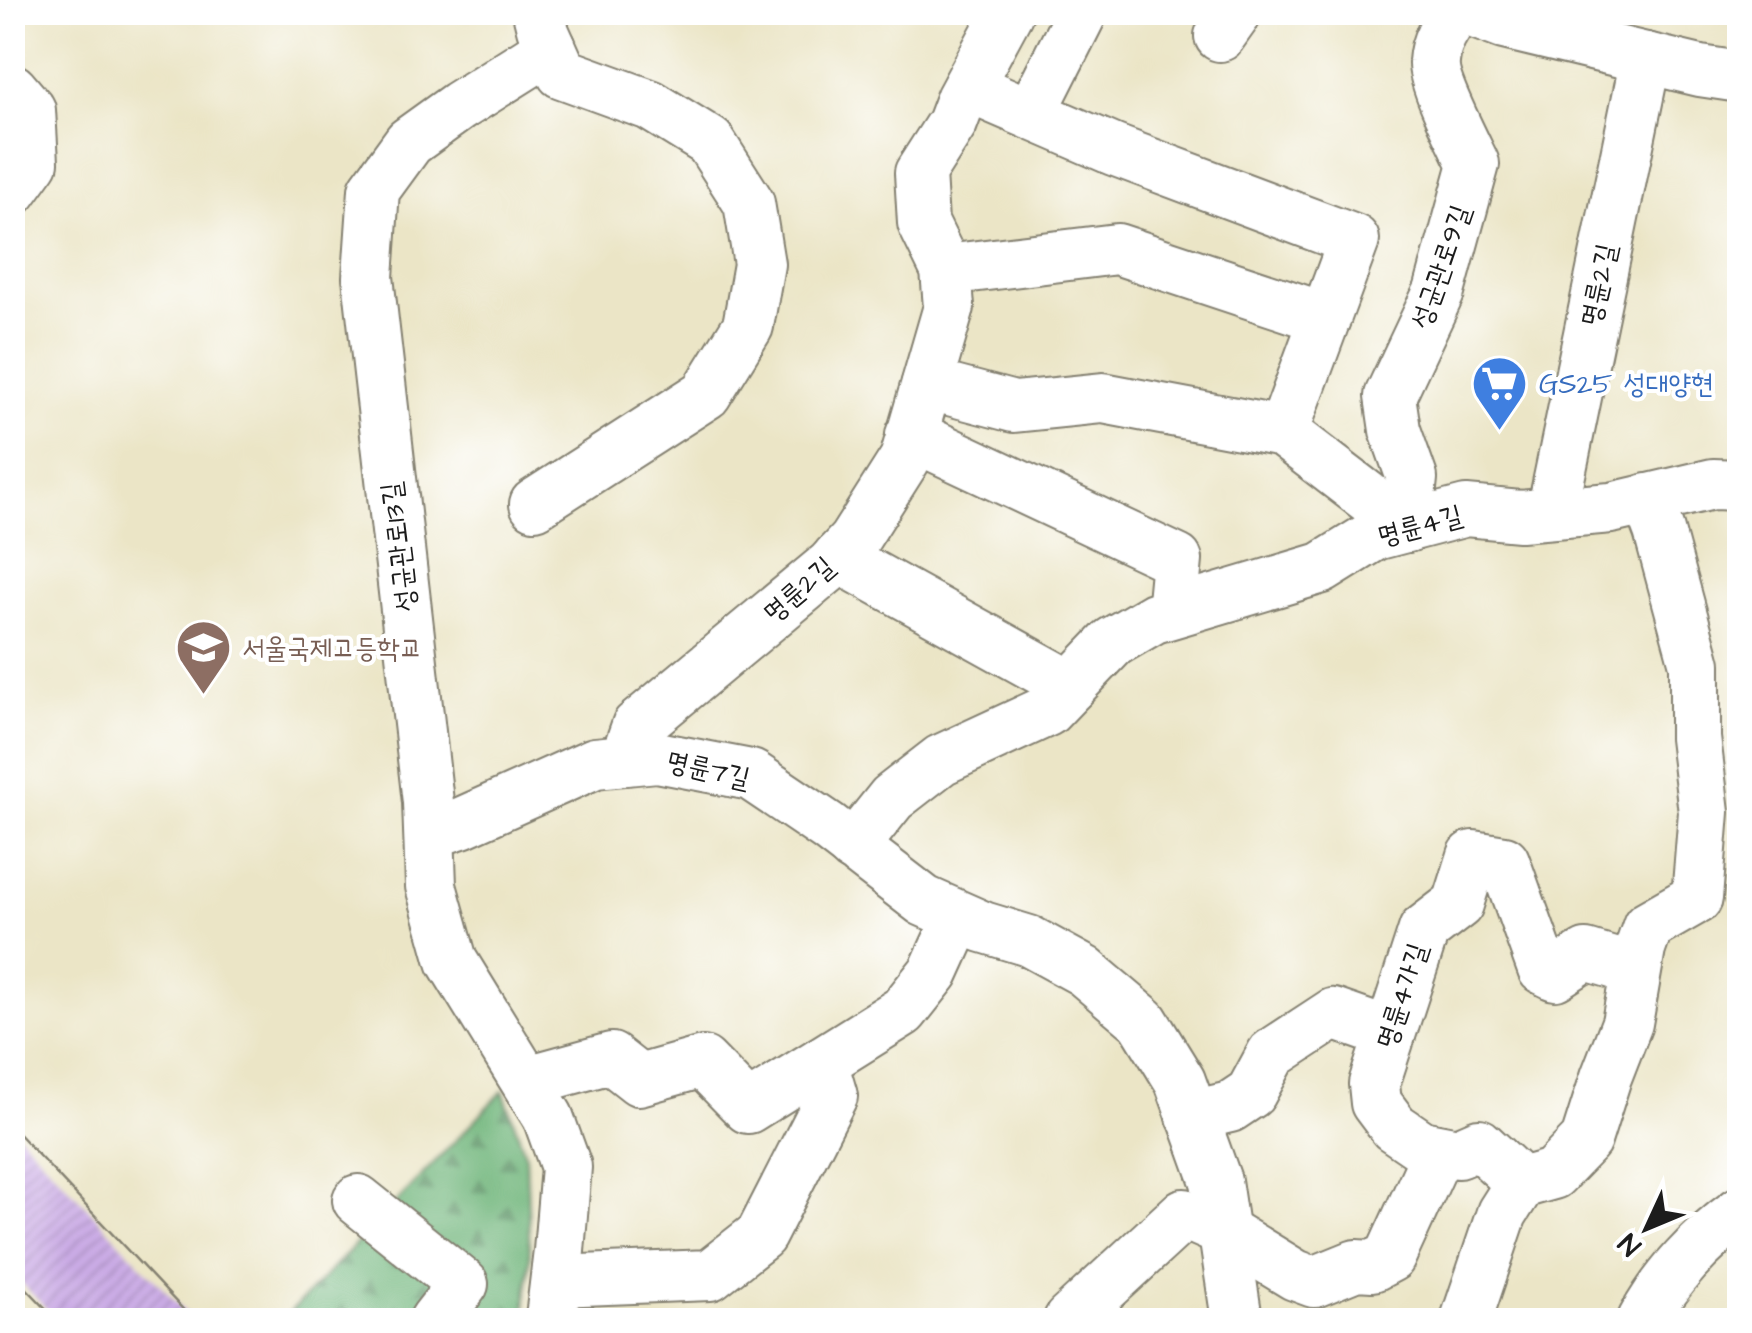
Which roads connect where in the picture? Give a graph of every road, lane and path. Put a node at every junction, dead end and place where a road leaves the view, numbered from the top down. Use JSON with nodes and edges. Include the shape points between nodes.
{"nodes":[{"id":1,"x":1008,"y":12,"type":"edge"},
{"id":2,"x":1082,"y":12,"type":"edge"},
{"id":3,"x":1457,"y":12,"type":"edge"},
{"id":4,"x":1472,"y":12,"type":"edge"},
{"id":5,"x":545,"y":30,"type":"edge"},
{"id":6,"x":1646,"y":58,"type":"junction"},
{"id":7,"x":1740,"y":78,"type":"edge"},
{"id":8,"x":968,"y":87,"type":"junction"},
{"id":9,"x":12,"y":88,"type":"edge"},
{"id":10,"x":1031,"y":114,"type":"junction"},
{"id":11,"x":12,"y":190,"type":"edge"},
{"id":12,"x":946,"y":270,"type":"junction"},
{"id":13,"x":1326,"y":318,"type":"junction"},
{"id":14,"x":927,"y":384,"type":"junction"},
{"id":15,"x":1282,"y":432,"type":"junction"},
{"id":16,"x":912,"y":436,"type":"junction"},
{"id":17,"x":1740,"y":485,"type":"edge"},
{"id":18,"x":1647,"y":499,"type":"junction"},
{"id":19,"x":535,"y":504,"type":"dead end"},
{"id":20,"x":1552,"y":513,"type":"junction"},
{"id":21,"x":1406,"y":526,"type":"junction"},
{"id":22,"x":838,"y":556,"type":"junction"},
{"id":23,"x":1172,"y":612,"type":"junction"},
{"id":24,"x":1071,"y":686,"type":"junction"},
{"id":25,"x":626,"y":760,"type":"junction"},
{"id":26,"x":430,"y":833,"type":"junction"},
{"id":27,"x":853,"y":847,"type":"junction"},
{"id":28,"x":959,"y":917,"type":"junction"},
{"id":29,"x":1636,"y":970,"type":"junction"},
{"id":30,"x":1390,"y":1034,"type":"junction"},
{"id":31,"x":822,"y":1062,"type":"junction"},
{"id":32,"x":527,"y":1081,"type":"junction"},
{"id":33,"x":1192,"y":1116,"type":"junction"},
{"id":34,"x":1439,"y":1150,"type":"junction"},
{"id":35,"x":1521,"y":1182,"type":"junction"},
{"id":36,"x":358,"y":1200,"type":"dead end"},
{"id":37,"x":1740,"y":1212,"type":"edge"},
{"id":38,"x":1223,"y":1231,"type":"junction"},
{"id":39,"x":554,"y":1301,"type":"edge"},
{"id":40,"x":434,"y":1320,"type":"edge"},
{"id":41,"x":1070,"y":1320,"type":"edge"},
{"id":42,"x":1237,"y":1320,"type":"edge"},
{"id":43,"x":1466,"y":1320,"type":"edge"},
{"id":44,"x":1643,"y":1320,"type":"edge"}],
"edges":[{"from":1,"to":8,"type":"street","name":"명륜2길"},
{"from":2,"to":10,"type":"street"},
{"from":3,"to":21,"type":"street","name":"성균관로9길","via":[[1433,64],[1474,164],[1439,292],[1390,396],[1412,478]]},
{"from":4,"to":6,"type":"street"},
{"from":5,"to":19,"type":"street","name":"성균관로13길","via":[[562,73],[650,106],[710,142],[749,203],[759,264],[748,326],[706,394]]},
{"from":5,"to":26,"type":"street","name":"성균관로13길","via":[[408,142],[374,190],[368,277]]},
{"from":6,"to":7,"type":"street"},
{"from":6,"to":20,"type":"street","name":"명륜2길"},
{"from":8,"to":10,"type":"street"},
{"from":8,"to":12,"type":"street","name":"명륜2길","via":[[920,173],[924,223]]},
{"from":9,"to":11,"type":"street","via":[[30,110],[33,162]]},
{"from":10,"to":13,"type":"street","via":[[1354,240]]},
{"from":12,"to":13,"type":"street","via":[[1117,249]]},
{"from":12,"to":14,"type":"street","name":"명륜2길","via":[[949,307]]},
{"from":13,"to":15,"type":"street"},
{"from":14,"to":15,"type":"street","via":[[1014,407],[1102,398]]},
{"from":14,"to":16,"type":"street","name":"명륜2길"},
{"from":15,"to":21,"type":"street"},
{"from":16,"to":22,"type":"street","name":"명륜2길","via":[[905,459]]},
{"from":16,"to":23,"type":"street","via":[[1177,560]]},
{"from":17,"to":18,"type":"street","name":"명륜4길","via":[[1713,484]]},
{"from":18,"to":20,"type":"street","name":"명륜4길"},
{"from":18,"to":29,"type":"street","via":[[1695,664],[1704,812],[1698,898],[1648,926]]},
{"from":20,"to":21,"type":"street","name":"명륜4길","via":[[1466,511]]},
{"from":21,"to":23,"type":"street","name":"명륜4길","via":[[1375,534],[1322,568]]},
{"from":22,"to":24,"type":"street"},
{"from":22,"to":25,"type":"street","name":"명륜2길","via":[[637,726]]},
{"from":23,"to":24,"type":"street","name":"명륜4길","via":[[1113,642]]},
{"from":24,"to":27,"type":"street","name":"명륜4길","via":[[1047,711],[941,760],[892,798]]},
{"from":25,"to":26,"type":"street","name":"명륜7길","via":[[595,763]]},
{"from":25,"to":27,"type":"street","name":"명륜7길","via":[[657,757],[751,774]]},
{"from":26,"to":32,"type":"street","name":"성균관로13길","via":[[431,886],[452,961]]},
{"from":27,"to":28,"type":"street","name":"명륜7길","via":[[924,901]]},
{"from":28,"to":31,"type":"street","via":[[934,972],[903,1012]]},
{"from":28,"to":33,"type":"street","name":"명륜7길","via":[[1028,941],[1084,971],[1144,1021],[1180,1081]]},
{"from":29,"to":30,"type":"street","name":"명륜4가길","via":[[1586,955],[1555,975],[1543,969],[1504,861],[1473,856],[1458,904],[1424,930]]},
{"from":29,"to":35,"type":"street","via":[[1627,1023],[1586,1140],[1553,1174]]},
{"from":30,"to":33,"type":"street","via":[[1334,1014],[1272,1054],[1251,1093],[1230,1107]]},
{"from":30,"to":34,"type":"street","name":"명륜4가길","via":[[1374,1084],[1376,1103],[1394,1126]]},
{"from":31,"to":32,"type":"street","via":[[748,1108],[704,1062],[638,1080],[611,1058]]},
{"from":31,"to":39,"type":"street","name":"성균관로13길","via":[[832,1096],[761,1235],[710,1274]]},
{"from":32,"to":39,"type":"street","name":"성균관로13길","via":[[566,1168]]},
{"from":33,"to":38,"type":"street","name":"명륜7길","via":[[1216,1182]]},
{"from":34,"to":35,"type":"street","name":"명륜4가길","via":[[1458,1153],[1479,1144]]},
{"from":34,"to":38,"type":"street","via":[[1390,1257],[1373,1266],[1356,1265],[1314,1282]]},
{"from":35,"to":43,"type":"street","via":[[1502,1213]]},
{"from":36,"to":40,"type":"street","via":[[462,1284]]},
{"from":37,"to":44,"type":"street","via":[[1657,1294]]},
{"from":38,"to":41,"type":"street","via":[[1184,1214]]},
{"from":38,"to":42,"type":"street","name":"명륜7길"}]}
